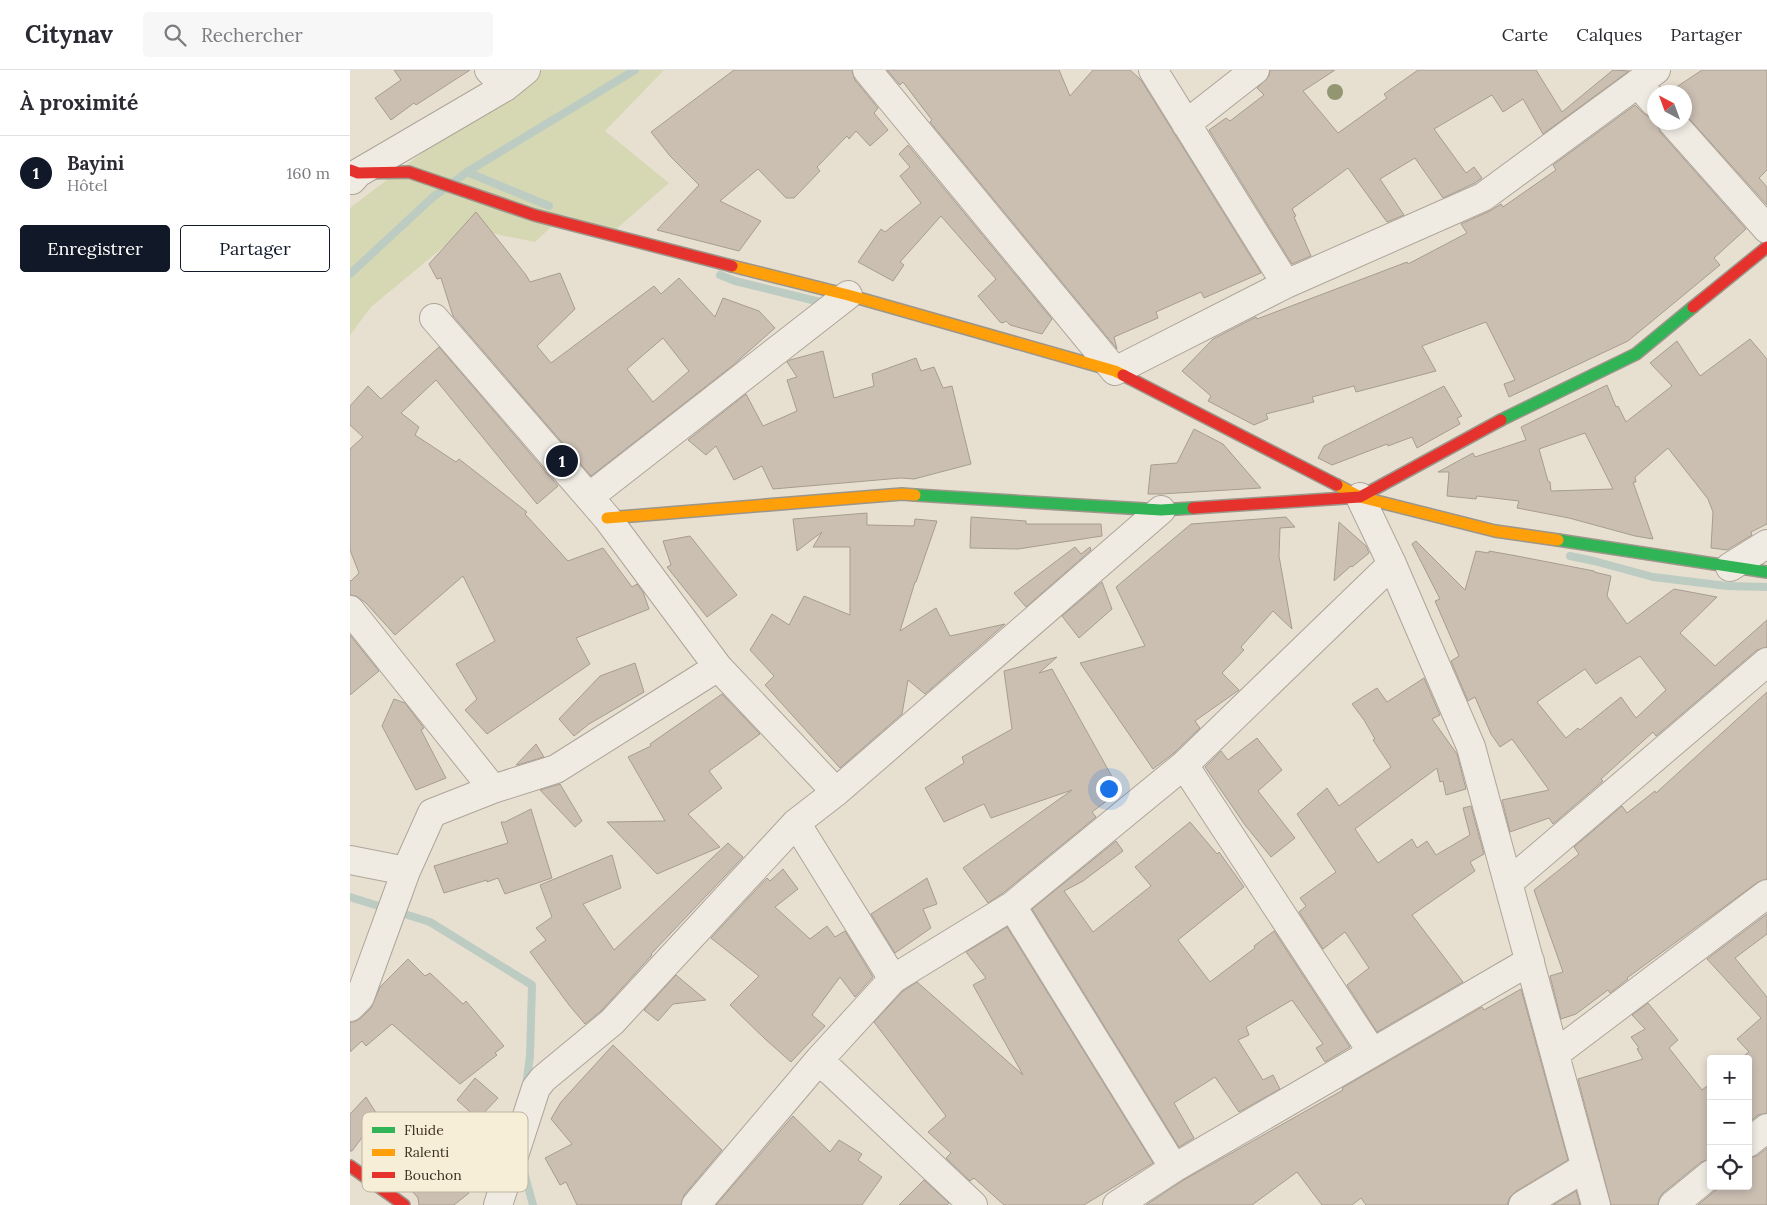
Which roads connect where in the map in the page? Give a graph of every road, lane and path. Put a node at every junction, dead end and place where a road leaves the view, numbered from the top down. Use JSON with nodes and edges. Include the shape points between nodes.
{"nodes":[{"id":1,"x":526,"y":70,"type":"edge"},
{"id":2,"x":867,"y":70,"type":"edge"},
{"id":3,"x":1153,"y":70,"type":"edge"},
{"id":4,"x":1255,"y":70,"type":"edge"},
{"id":5,"x":497,"y":79,"type":"edge"},
{"id":6,"x":1647,"y":86,"type":"edge"},
{"id":7,"x":1186,"y":124,"type":"junction"},
{"id":8,"x":1679,"y":130,"type":"edge"},
{"id":9,"x":353,"y":175,"type":"edge"},
{"id":10,"x":1767,"y":229,"type":"edge"},
{"id":11,"x":1767,"y":247,"type":"edge"},
{"id":12,"x":1286,"y":284,"type":"junction"},
{"id":13,"x":848,"y":295,"type":"junction"},
{"id":14,"x":434,"y":318,"type":"dead end"},
{"id":15,"x":1115,"y":371,"type":"junction"},
{"id":16,"x":589,"y":497,"type":"junction"},
{"id":17,"x":1360,"y":497,"type":"junction"},
{"id":18,"x":1161,"y":510,"type":"junction"},
{"id":19,"x":607,"y":518,"type":"junction"},
{"id":20,"x":1767,"y":544,"type":"edge"},
{"id":21,"x":1392,"y":564,"type":"junction"},
{"id":22,"x":1730,"y":567,"type":"junction"},
{"id":23,"x":1767,"y":572,"type":"edge"},
{"id":24,"x":350,"y":610,"type":"edge"},
{"id":25,"x":1767,"y":662,"type":"edge"},
{"id":26,"x":718,"y":668,"type":"junction"},
{"id":27,"x":1184,"y":765,"type":"junction"},
{"id":28,"x":493,"y":789,"type":"junction"},
{"id":29,"x":836,"y":792,"type":"junction"},
{"id":30,"x":796,"y":823,"type":"junction"},
{"id":31,"x":350,"y":860,"type":"edge"},
{"id":32,"x":406,"y":871,"type":"junction"},
{"id":33,"x":1508,"y":882,"type":"junction"},
{"id":34,"x":1767,"y":894,"type":"edge"},
{"id":35,"x":1012,"y":906,"type":"junction"},
{"id":36,"x":1530,"y":961,"type":"junction"},
{"id":37,"x":893,"y":979,"type":"junction"},
{"id":38,"x":350,"y":1007,"type":"edge"},
{"id":39,"x":1372,"y":1052,"type":"junction"},
{"id":40,"x":1555,"y":1054,"type":"junction"},
{"id":41,"x":819,"y":1060,"type":"junction"},
{"id":42,"x":528,"y":1113,"type":"edge"},
{"id":43,"x":1767,"y":1128,"type":"edge"},
{"id":44,"x":1752,"y":1140,"type":"edge"},
{"id":45,"x":350,"y":1166,"type":"edge"},
{"id":46,"x":1586,"y":1167,"type":"junction"},
{"id":47,"x":1174,"y":1168,"type":"junction"},
{"id":48,"x":362,"y":1175,"type":"edge"},
{"id":49,"x":1707,"y":1177,"type":"edge"},
{"id":50,"x":386,"y":1192,"type":"edge"},
{"id":51,"x":502,"y":1192,"type":"edge"},
{"id":52,"x":404,"y":1205,"type":"edge"},
{"id":53,"x":498,"y":1205,"type":"edge"},
{"id":54,"x":696,"y":1205,"type":"edge"},
{"id":55,"x":973,"y":1205,"type":"edge"},
{"id":56,"x":1117,"y":1205,"type":"edge"},
{"id":57,"x":1523,"y":1205,"type":"edge"},
{"id":58,"x":1596,"y":1205,"type":"edge"},
{"id":59,"x":1673,"y":1205,"type":"edge"}],
"edges":[{"from":1,"to":5,"type":"street"},
{"from":2,"to":15,"type":"street"},
{"from":3,"to":7,"type":"street"},
{"from":4,"to":7,"type":"street"},
{"from":5,"to":9,"type":"street"},
{"from":6,"to":12,"type":"street","via":[[1483,197]]},
{"from":7,"to":12,"type":"street"},
{"from":8,"to":10,"type":"street"},
{"from":9,"to":13,"type":"street","via":[[410,172],[534,215]]},
{"from":11,"to":17,"type":"street","via":[[1636,354],[1513,413]]},
{"from":12,"to":15,"type":"street"},
{"from":13,"to":15,"type":"street"},
{"from":13,"to":16,"type":"street"},
{"from":14,"to":16,"type":"street"},
{"from":15,"to":17,"type":"street"},
{"from":16,"to":19,"type":"street"},
{"from":17,"to":18,"type":"street"},
{"from":17,"to":21,"type":"street"},
{"from":17,"to":22,"type":"street","via":[[1495,531]]},
{"from":18,"to":19,"type":"street","via":[[902,494]]},
{"from":18,"to":29,"type":"street"},
{"from":19,"to":26,"type":"street"},
{"from":20,"to":22,"type":"street"},
{"from":21,"to":27,"type":"street"},
{"from":21,"to":33,"type":"street","via":[[1470,747]]},
{"from":22,"to":23,"type":"street"},
{"from":24,"to":28,"type":"street"},
{"from":25,"to":33,"type":"street"},
{"from":26,"to":28,"type":"street","via":[[556,769]]},
{"from":26,"to":29,"type":"street"},
{"from":27,"to":35,"type":"street"},
{"from":27,"to":39,"type":"street"},
{"from":28,"to":32,"type":"street","via":[[432,813]]},
{"from":29,"to":30,"type":"street"},
{"from":30,"to":37,"type":"street"},
{"from":30,"to":42,"type":"street","via":[[612,1022],[543,1079],[536,1088]]},
{"from":31,"to":32,"type":"street"},
{"from":32,"to":38,"type":"street","via":[[360,997]]},
{"from":33,"to":36,"type":"street"},
{"from":34,"to":40,"type":"street"},
{"from":35,"to":37,"type":"street"},
{"from":35,"to":47,"type":"street"},
{"from":36,"to":39,"type":"street"},
{"from":36,"to":40,"type":"street"},
{"from":37,"to":41,"type":"street"},
{"from":39,"to":47,"type":"street"},
{"from":40,"to":46,"type":"street"},
{"from":41,"to":54,"type":"street"},
{"from":41,"to":55,"type":"street"},
{"from":43,"to":44,"type":"street"},
{"from":45,"to":48,"type":"street"},
{"from":46,"to":57,"type":"street"},
{"from":46,"to":58,"type":"street"},
{"from":47,"to":56,"type":"street"},
{"from":49,"to":59,"type":"street"},
{"from":50,"to":52,"type":"street"},
{"from":51,"to":53,"type":"street"}]}
